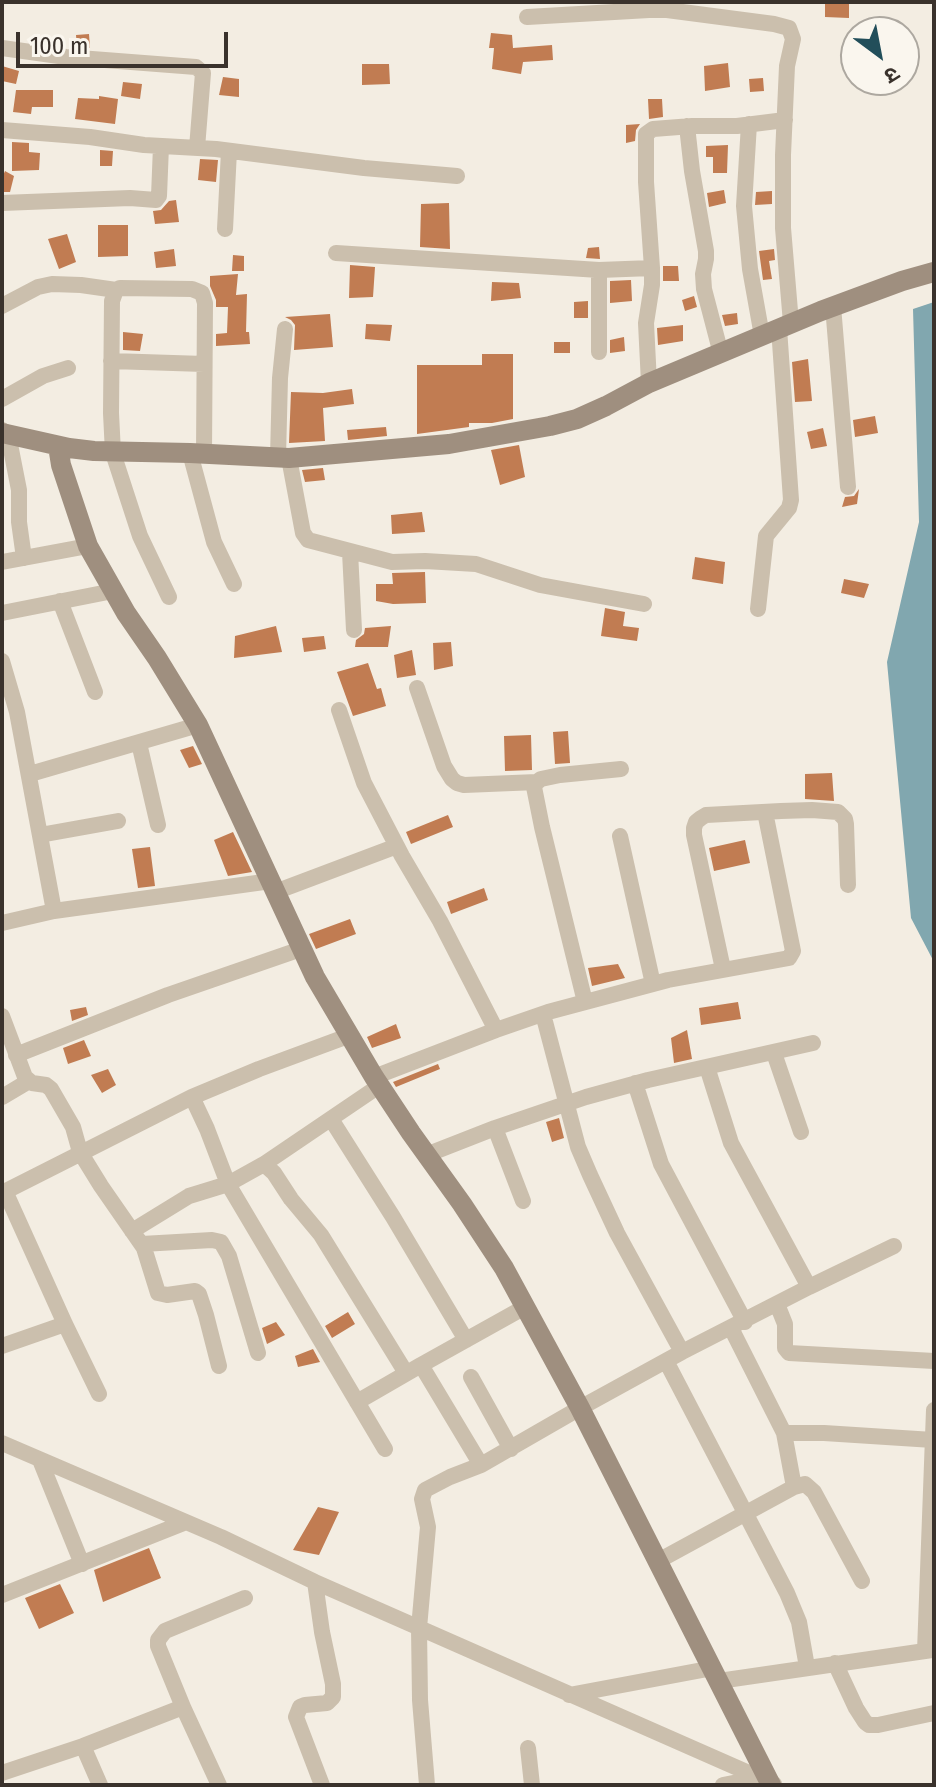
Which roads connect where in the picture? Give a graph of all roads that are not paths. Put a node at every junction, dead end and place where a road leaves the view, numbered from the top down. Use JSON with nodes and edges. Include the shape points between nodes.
{"nodes":[{"id":1,"x":527,"y":17,"type":"dead end"},
{"id":2,"x":2,"y":48,"type":"edge"},
{"id":3,"x":785,"y":120,"type":"junction"},
{"id":4,"x":749,"y":124,"type":"junction"},
{"id":5,"x":687,"y":126,"type":"junction"},
{"id":6,"x":2,"y":130,"type":"edge"},
{"id":7,"x":161,"y":146,"type":"junction"},
{"id":8,"x":197,"y":148,"type":"junction"},
{"id":9,"x":229,"y":151,"type":"junction"},
{"id":10,"x":457,"y":176,"type":"dead end"},
{"id":11,"x":2,"y":203,"type":"edge"},
{"id":12,"x":225,"y":229,"type":"dead end"},
{"id":13,"x":336,"y":253,"type":"dead end"},
{"id":14,"x":652,"y":268,"type":"junction"},
{"id":15,"x":599,"y":270,"type":"junction"},
{"id":16,"x":934,"y":272,"type":"edge"},
{"id":17,"x":116,"y":290,"type":"junction"},
{"id":18,"x":2,"y":306,"type":"edge"},
{"id":19,"x":833,"y":306,"type":"junction"},
{"id":20,"x":285,"y":329,"type":"dead end"},
{"id":21,"x":777,"y":329,"type":"junction"},
{"id":22,"x":599,"y":352,"type":"dead end"},
{"id":23,"x":721,"y":354,"type":"junction"},
{"id":24,"x":111,"y":361,"type":"junction"},
{"id":25,"x":204,"y":364,"type":"junction"},
{"id":26,"x":68,"y":368,"type":"dead end"},
{"id":27,"x":649,"y":383,"type":"junction"},
{"id":28,"x":2,"y":399,"type":"edge"},
{"id":29,"x":4,"y":432,"type":"edge"},
{"id":30,"x":58,"y":446,"type":"junction"},
{"id":31,"x":113,"y":453,"type":"junction"},
{"id":32,"x":197,"y":453,"type":"junction"},
{"id":33,"x":283,"y":458,"type":"junction"},
{"id":34,"x":848,"y":487,"type":"dead end"},
{"id":35,"x":88,"y":546,"type":"junction"},
{"id":36,"x":350,"y":552,"type":"junction"},
{"id":37,"x":24,"y":558,"type":"junction"},
{"id":38,"x":2,"y":562,"type":"edge"},
{"id":39,"x":234,"y":584,"type":"dead end"},
{"id":40,"x":113,"y":591,"type":"junction"},
{"id":41,"x":169,"y":597,"type":"dead end"},
{"id":42,"x":60,"y":601,"type":"junction"},
{"id":43,"x":644,"y":604,"type":"dead end"},
{"id":44,"x":758,"y":609,"type":"dead end"},
{"id":45,"x":2,"y":613,"type":"edge"},
{"id":46,"x":354,"y":630,"type":"dead end"},
{"id":47,"x":2,"y":661,"type":"edge"},
{"id":48,"x":417,"y":688,"type":"dead end"},
{"id":49,"x":95,"y":692,"type":"dead end"},
{"id":50,"x":339,"y":710,"type":"dead end"},
{"id":51,"x":198,"y":725,"type":"junction"},
{"id":52,"x":139,"y":743,"type":"junction"},
{"id":53,"x":621,"y":769,"type":"dead end"},
{"id":54,"x":30,"y":774,"type":"junction"},
{"id":55,"x":537,"y":782,"type":"junction"},
{"id":56,"x":765,"y":812,"type":"junction"},
{"id":57,"x":118,"y":821,"type":"dead end"},
{"id":58,"x":158,"y":825,"type":"dead end"},
{"id":59,"x":40,"y":835,"type":"junction"},
{"id":60,"x":620,"y":836,"type":"dead end"},
{"id":61,"x":397,"y":846,"type":"junction"},
{"id":62,"x":848,"y":885,"type":"dead end"},
{"id":63,"x":273,"y":886,"type":"junction"},
{"id":64,"x":54,"y":911,"type":"junction"},
{"id":65,"x":2,"y":923,"type":"edge"},
{"id":66,"x":301,"y":949,"type":"junction"},
{"id":67,"x":723,"y":969,"type":"junction"},
{"id":68,"x":653,"y":984,"type":"junction"},
{"id":69,"x":585,"y":1002,"type":"junction"},
{"id":70,"x":543,"y":1014,"type":"junction"},
{"id":71,"x":2,"y":1016,"type":"edge"},
{"id":72,"x":496,"y":1030,"type":"junction"},
{"id":73,"x":348,"y":1036,"type":"junction"},
{"id":74,"x":813,"y":1043,"type":"dead end"},
{"id":75,"x":774,"y":1053,"type":"junction"},
{"id":76,"x":16,"y":1055,"type":"junction"},
{"id":77,"x":707,"y":1067,"type":"junction"},
{"id":78,"x":29,"y":1081,"type":"junction"},
{"id":79,"x":377,"y":1082,"type":"junction"},
{"id":80,"x":635,"y":1083,"type":"junction"},
{"id":81,"x":2,"y":1097,"type":"edge"},
{"id":82,"x":192,"y":1097,"type":"junction"},
{"id":83,"x":566,"y":1104,"type":"junction"},
{"id":84,"x":331,"y":1119,"type":"junction"},
{"id":85,"x":495,"y":1128,"type":"junction"},
{"id":86,"x":801,"y":1132,"type":"dead end"},
{"id":87,"x":80,"y":1152,"type":"junction"},
{"id":88,"x":426,"y":1155,"type":"junction"},
{"id":89,"x":264,"y":1164,"type":"junction"},
{"id":90,"x":228,"y":1184,"type":"junction"},
{"id":91,"x":4,"y":1192,"type":"edge"},
{"id":92,"x":523,"y":1201,"type":"dead end"},
{"id":93,"x":137,"y":1238,"type":"junction"},
{"id":94,"x":894,"y":1246,"type":"dead end"},
{"id":95,"x":809,"y":1287,"type":"junction"},
{"id":96,"x":777,"y":1304,"type":"junction"},
{"id":97,"x":525,"y":1307,"type":"junction"},
{"id":98,"x":65,"y":1324,"type":"junction"},
{"id":99,"x":738,"y":1325,"type":"junction"},
{"id":100,"x":466,"y":1340,"type":"junction"},
{"id":101,"x":2,"y":1346,"type":"edge"},
{"id":102,"x":682,"y":1352,"type":"junction"},
{"id":103,"x":258,"y":1353,"type":"dead end"},
{"id":104,"x":666,"y":1361,"type":"junction"},
{"id":105,"x":934,"y":1361,"type":"edge"},
{"id":106,"x":219,"y":1366,"type":"dead end"},
{"id":107,"x":414,"y":1369,"type":"junction"},
{"id":108,"x":471,"y":1377,"type":"dead end"},
{"id":109,"x":99,"y":1394,"type":"dead end"},
{"id":110,"x":357,"y":1402,"type":"junction"},
{"id":111,"x":580,"y":1408,"type":"junction"},
{"id":112,"x":934,"y":1410,"type":"edge"},
{"id":113,"x":784,"y":1433,"type":"junction"},
{"id":114,"x":933,"y":1440,"type":"edge"},
{"id":115,"x":2,"y":1443,"type":"edge"},
{"id":116,"x":385,"y":1449,"type":"dead end"},
{"id":117,"x":511,"y":1449,"type":"junction"},
{"id":118,"x":40,"y":1460,"type":"junction"},
{"id":119,"x":481,"y":1465,"type":"junction"},
{"id":120,"x":794,"y":1487,"type":"junction"},
{"id":121,"x":744,"y":1513,"type":"junction"},
{"id":122,"x":186,"y":1522,"type":"junction"},
{"id":123,"x":658,"y":1561,"type":"junction"},
{"id":124,"x":82,"y":1564,"type":"junction"},
{"id":125,"x":862,"y":1581,"type":"dead end"},
{"id":126,"x":315,"y":1582,"type":"junction"},
{"id":127,"x":2,"y":1595,"type":"edge"},
{"id":128,"x":245,"y":1598,"type":"dead end"},
{"id":129,"x":419,"y":1628,"type":"junction"},
{"id":130,"x":930,"y":1650,"type":"edge"},
{"id":131,"x":835,"y":1663,"type":"junction"},
{"id":132,"x":807,"y":1667,"type":"junction"},
{"id":133,"x":716,"y":1674,"type":"junction"},
{"id":134,"x":569,"y":1695,"type":"junction"},
{"id":135,"x":183,"y":1707,"type":"junction"},
{"id":136,"x":934,"y":1713,"type":"edge"},
{"id":137,"x":83,"y":1746,"type":"junction"},
{"id":138,"x":528,"y":1748,"type":"dead end"},
{"id":139,"x":2,"y":1773,"type":"edge"},
{"id":140,"x":768,"y":1782,"type":"edge"},
{"id":141,"x":100,"y":1785,"type":"edge"},
{"id":142,"x":219,"y":1785,"type":"edge"},
{"id":143,"x":322,"y":1785,"type":"edge"},
{"id":144,"x":427,"y":1785,"type":"edge"},
{"id":145,"x":532,"y":1785,"type":"edge"},
{"id":146,"x":723,"y":1785,"type":"edge"}],
"edges":[{"from":1,"to":3,"type":"street","via":[[667,10],[785,26],[793,39]]},
{"from":2,"to":8,"type":"street","via":[[196,67],[203,73]]},
{"from":3,"to":4,"type":"street"},
{"from":3,"to":21,"type":"street"},
{"from":4,"to":5,"type":"street"},
{"from":4,"to":21,"type":"street","via":[[744,206],[750,269]]},
{"from":5,"to":14,"type":"street","via":[[646,134]]},
{"from":5,"to":23,"type":"street","via":[[706,251],[704,289]]},
{"from":6,"to":7,"type":"street"},
{"from":7,"to":8,"type":"street"},
{"from":7,"to":11,"type":"street","via":[[156,200]]},
{"from":8,"to":9,"type":"street"},
{"from":9,"to":10,"type":"street"},
{"from":9,"to":12,"type":"street"},
{"from":13,"to":15,"type":"street"},
{"from":14,"to":15,"type":"street"},
{"from":14,"to":27,"type":"street","via":[[646,323]]},
{"from":15,"to":22,"type":"street"},
{"from":16,"to":19,"type":"street"},
{"from":17,"to":18,"type":"street","via":[[52,284]]},
{"from":17,"to":24,"type":"street"},
{"from":17,"to":25,"type":"street","via":[[202,293]]},
{"from":19,"to":21,"type":"street"},
{"from":19,"to":34,"type":"street"},
{"from":20,"to":33,"type":"street","via":[[280,378]]},
{"from":21,"to":23,"type":"street"},
{"from":21,"to":44,"type":"street","via":[[791,500],[766,536]]},
{"from":23,"to":27,"type":"street"},
{"from":24,"to":25,"type":"street"},
{"from":24,"to":31,"type":"street"},
{"from":25,"to":32,"type":"street"},
{"from":26,"to":28,"type":"street"},
{"from":27,"to":33,"type":"street","via":[[577,419],[550,426],[449,444]]},
{"from":29,"to":30,"type":"street"},
{"from":29,"to":37,"type":"street","via":[[19,490]]},
{"from":30,"to":31,"type":"street"},
{"from":30,"to":35,"type":"street"},
{"from":31,"to":32,"type":"street"},
{"from":31,"to":41,"type":"street","via":[[140,536]]},
{"from":32,"to":33,"type":"street"},
{"from":32,"to":39,"type":"street","via":[[214,542]]},
{"from":33,"to":36,"type":"street","via":[[305,537]]},
{"from":35,"to":37,"type":"street"},
{"from":35,"to":40,"type":"street"},
{"from":36,"to":43,"type":"street","via":[[392,562],[476,564],[540,585]]},
{"from":36,"to":46,"type":"street"},
{"from":37,"to":38,"type":"street"},
{"from":40,"to":42,"type":"street"},
{"from":40,"to":51,"type":"street"},
{"from":42,"to":45,"type":"street"},
{"from":42,"to":49,"type":"street"},
{"from":47,"to":54,"type":"street"},
{"from":48,"to":55,"type":"street","via":[[452,779],[464,785]]},
{"from":50,"to":61,"type":"street","via":[[364,783]]},
{"from":51,"to":52,"type":"street"},
{"from":51,"to":63,"type":"street"},
{"from":52,"to":54,"type":"street"},
{"from":52,"to":58,"type":"street"},
{"from":53,"to":55,"type":"street"},
{"from":54,"to":59,"type":"street"},
{"from":55,"to":69,"type":"street","via":[[542,827]]},
{"from":56,"to":62,"type":"street","via":[[842,815]]},
{"from":56,"to":67,"type":"street","via":[[793,951],[789,958]]},
{"from":56,"to":67,"type":"street","via":[[706,815],[694,828]]},
{"from":57,"to":59,"type":"street"},
{"from":59,"to":64,"type":"street"},
{"from":60,"to":68,"type":"street"},
{"from":61,"to":63,"type":"street"},
{"from":61,"to":72,"type":"street"},
{"from":63,"to":64,"type":"street"},
{"from":63,"to":66,"type":"street"},
{"from":64,"to":65,"type":"street"},
{"from":66,"to":73,"type":"street"},
{"from":66,"to":76,"type":"street"},
{"from":67,"to":68,"type":"street"},
{"from":68,"to":69,"type":"street"},
{"from":69,"to":70,"type":"street"},
{"from":70,"to":72,"type":"street"},
{"from":70,"to":83,"type":"street"},
{"from":71,"to":76,"type":"street"},
{"from":72,"to":79,"type":"street"},
{"from":73,"to":79,"type":"street"},
{"from":73,"to":82,"type":"street"},
{"from":74,"to":75,"type":"street"},
{"from":75,"to":77,"type":"street"},
{"from":75,"to":86,"type":"street"},
{"from":76,"to":78,"type":"street"},
{"from":77,"to":80,"type":"street"},
{"from":77,"to":95,"type":"street","via":[[731,1143]]},
{"from":78,"to":81,"type":"street"},
{"from":78,"to":87,"type":"street","via":[[51,1089],[73,1127]]},
{"from":79,"to":84,"type":"street"},
{"from":79,"to":88,"type":"street"},
{"from":80,"to":83,"type":"street"},
{"from":80,"to":99,"type":"street","via":[[661,1164]]},
{"from":82,"to":87,"type":"street"},
{"from":82,"to":90,"type":"street"},
{"from":83,"to":85,"type":"street"},
{"from":83,"to":102,"type":"street","via":[[600,1199]]},
{"from":84,"to":89,"type":"street"},
{"from":84,"to":100,"type":"street"},
{"from":85,"to":88,"type":"street"},
{"from":85,"to":92,"type":"street"},
{"from":87,"to":91,"type":"street"},
{"from":87,"to":93,"type":"street"},
{"from":88,"to":97,"type":"street"},
{"from":89,"to":90,"type":"street"},
{"from":89,"to":107,"type":"street","via":[[321,1235]]},
{"from":90,"to":93,"type":"street","via":[[189,1196]]},
{"from":90,"to":110,"type":"street"},
{"from":91,"to":98,"type":"street"},
{"from":93,"to":103,"type":"street","via":[[221,1242]]},
{"from":93,"to":106,"type":"street","via":[[158,1293],[199,1294]]},
{"from":94,"to":95,"type":"street"},
{"from":95,"to":96,"type":"street"},
{"from":96,"to":99,"type":"street"},
{"from":96,"to":105,"type":"street","via":[[785,1324],[785,1348],[793,1355]]},
{"from":97,"to":100,"type":"street"},
{"from":97,"to":111,"type":"street"},
{"from":98,"to":101,"type":"street"},
{"from":98,"to":109,"type":"street"},
{"from":99,"to":102,"type":"street"},
{"from":99,"to":113,"type":"street"},
{"from":100,"to":107,"type":"street"},
{"from":102,"to":104,"type":"street"},
{"from":104,"to":111,"type":"street"},
{"from":104,"to":121,"type":"street"},
{"from":107,"to":110,"type":"street"},
{"from":107,"to":119,"type":"street"},
{"from":108,"to":117,"type":"street"},
{"from":110,"to":116,"type":"street"},
{"from":111,"to":117,"type":"street"},
{"from":111,"to":123,"type":"street"},
{"from":112,"to":114,"type":"street"},
{"from":113,"to":114,"type":"street"},
{"from":113,"to":120,"type":"street"},
{"from":114,"to":130,"type":"street"},
{"from":115,"to":118,"type":"street"},
{"from":117,"to":119,"type":"street"},
{"from":118,"to":122,"type":"street"},
{"from":118,"to":124,"type":"street"},
{"from":119,"to":129,"type":"street","via":[[422,1494],[428,1527]]},
{"from":120,"to":121,"type":"street"},
{"from":120,"to":125,"type":"street","via":[[805,1484],[814,1492]]},
{"from":121,"to":123,"type":"street"},
{"from":121,"to":132,"type":"street","via":[[799,1622]]},
{"from":122,"to":124,"type":"street"},
{"from":122,"to":126,"type":"street"},
{"from":123,"to":133,"type":"street"},
{"from":124,"to":127,"type":"street"},
{"from":126,"to":129,"type":"street"},
{"from":126,"to":143,"type":"street","via":[[333,1697],[327,1703],[305,1705],[296,1717]]},
{"from":128,"to":135,"type":"street","via":[[160,1636],[158,1646]]},
{"from":129,"to":134,"type":"street"},
{"from":129,"to":144,"type":"street"},
{"from":130,"to":131,"type":"street"},
{"from":131,"to":132,"type":"street"},
{"from":131,"to":136,"type":"street","via":[[869,1725]]},
{"from":132,"to":133,"type":"street"},
{"from":133,"to":134,"type":"street"},
{"from":133,"to":140,"type":"street"},
{"from":134,"to":140,"type":"street"},
{"from":135,"to":137,"type":"street"},
{"from":135,"to":142,"type":"street"},
{"from":137,"to":139,"type":"street"},
{"from":137,"to":141,"type":"street"},
{"from":138,"to":145,"type":"street"},
{"from":140,"to":146,"type":"street"}]}
